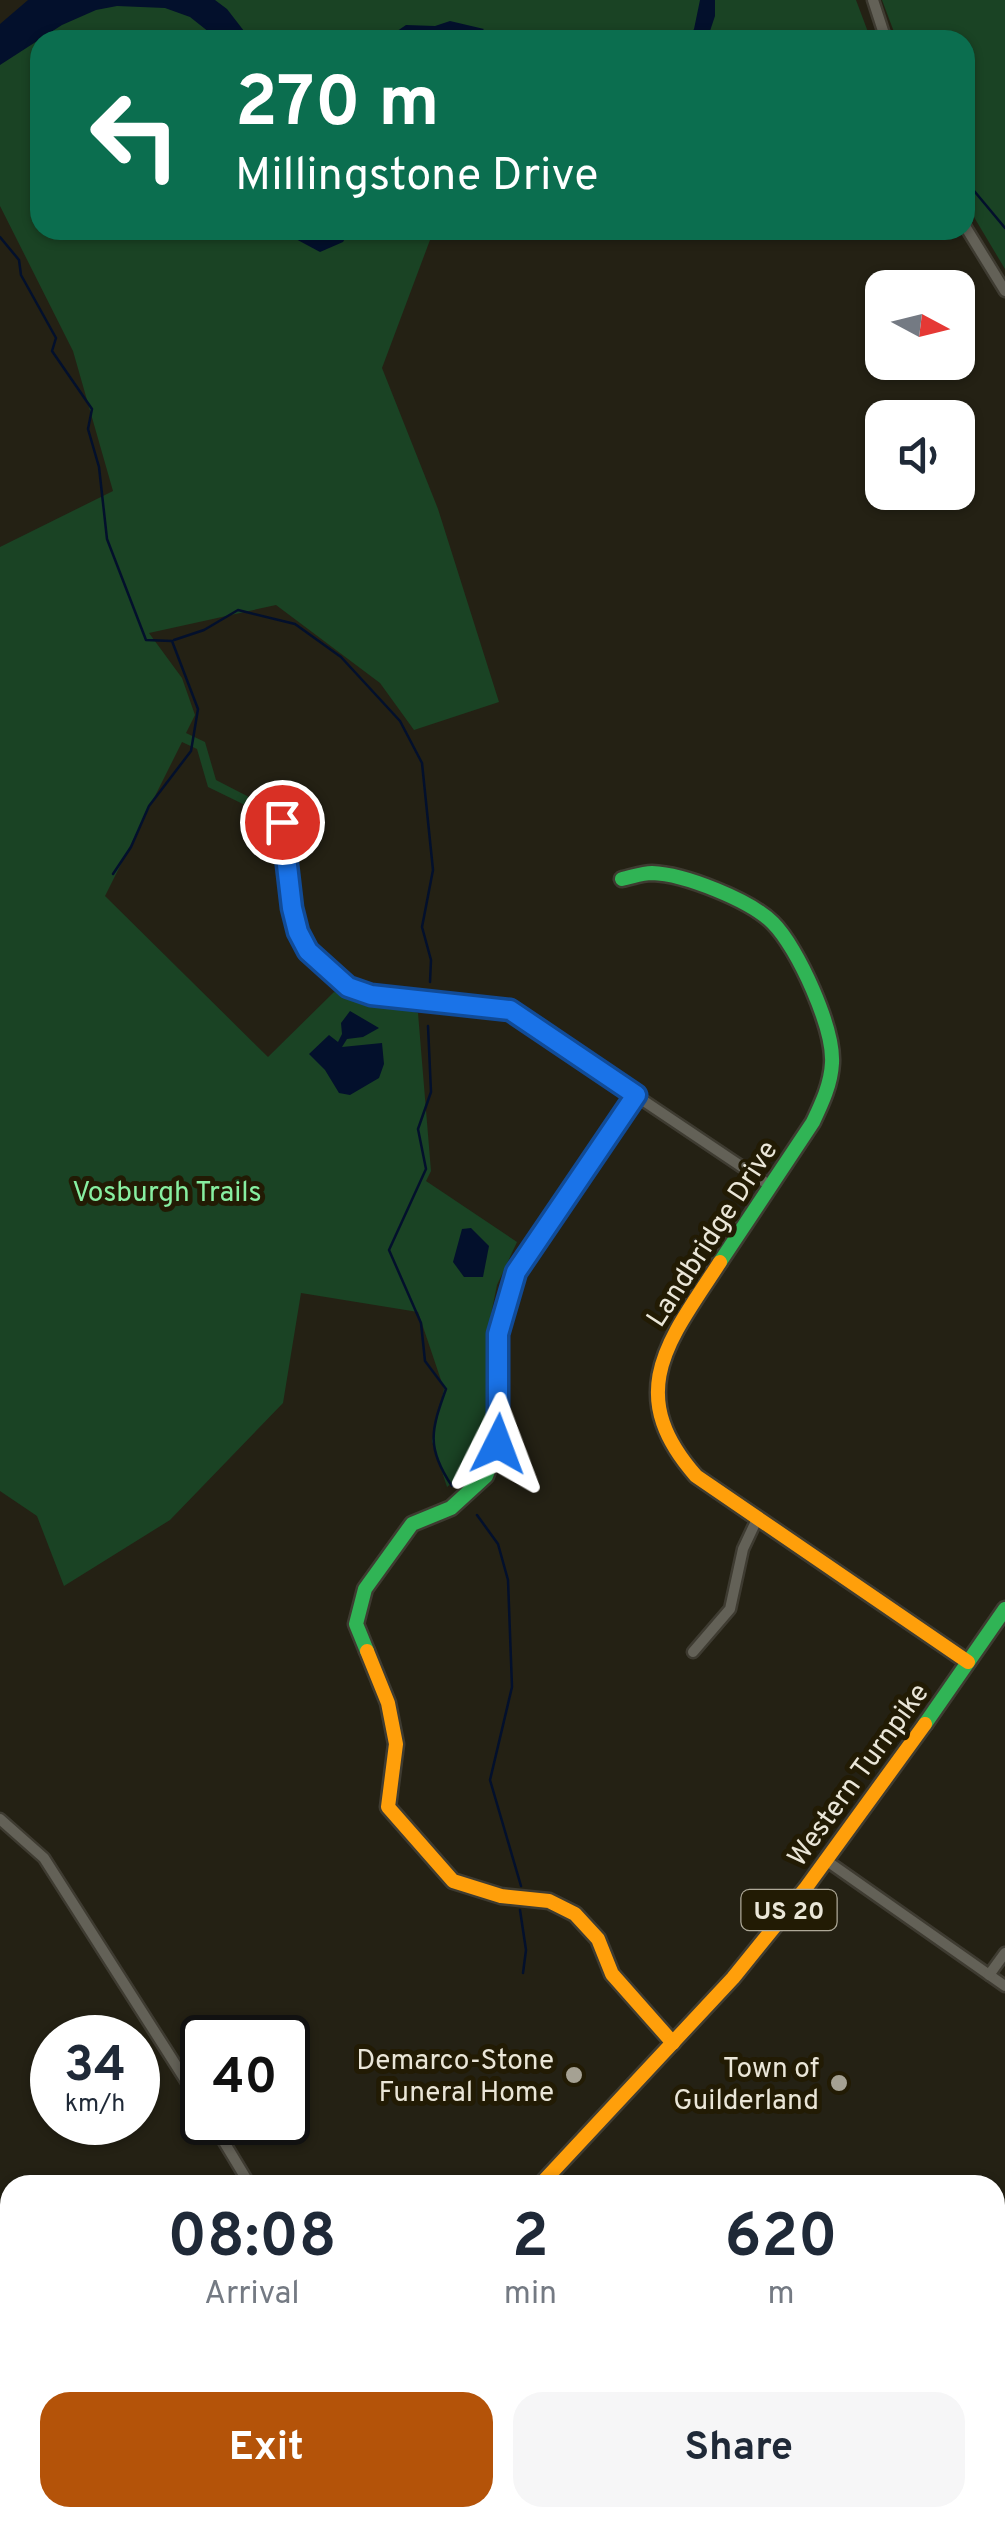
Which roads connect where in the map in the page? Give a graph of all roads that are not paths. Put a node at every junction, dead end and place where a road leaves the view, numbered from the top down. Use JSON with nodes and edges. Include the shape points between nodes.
{"nodes":[{"id":1,"x":873,"y":0,"type":"edge"},
{"id":2,"x":883,"y":30,"type":"edge"},
{"id":3,"x":973,"y":240,"type":"edge"},
{"id":4,"x":1005,"y":292,"type":"edge"},
{"id":5,"x":282,"y":822,"type":"dead end"},
{"id":6,"x":622,"y":879,"type":"dead end"},
{"id":7,"x":636,"y":1095,"type":"junction"},
{"id":8,"x":769,"y":1186,"type":"junction"},
{"id":9,"x":758,"y":1516,"type":"junction"},
{"id":10,"x":1005,"y":1608,"type":"edge"},
{"id":11,"x":693,"y":1652,"type":"dead end"},
{"id":12,"x":968,"y":1662,"type":"junction"},
{"id":13,"x":0,"y":1819,"type":"edge"},
{"id":14,"x":827,"y":1861,"type":"junction"},
{"id":15,"x":1005,"y":1953,"type":"edge"},
{"id":16,"x":989,"y":1975,"type":"junction"},
{"id":17,"x":1005,"y":1986,"type":"edge"},
{"id":18,"x":673,"y":2043,"type":"junction"},
{"id":19,"x":180,"y":2071,"type":"edge"},
{"id":20,"x":226,"y":2145,"type":"edge"},
{"id":21,"x":244,"y":2175,"type":"edge"},
{"id":22,"x":549,"y":2175,"type":"edge"}],
"edges":[{"from":1,"to":2,"type":"street"},
{"from":3,"to":4,"type":"street"},
{"from":5,"to":7,"type":"street","via":[[298,932],[308,951],[348,987],[510,1010]]},
{"from":6,"to":8,"type":"street","name":"Landbridge Drive","via":[[653,873],[747,903],[784,937],[826,1016],[833,1065],[824,1100]]},
{"from":7,"to":8,"type":"street"},
{"from":7,"to":18,"type":"street","via":[[516,1272],[498,1334],[498,1444],[486,1476],[451,1508],[412,1524],[365,1589],[356,1624],[388,1704],[396,1744],[388,1807],[453,1881],[549,1901],[575,1914],[598,1939],[612,1974]]},
{"from":8,"to":9,"type":"street","name":"Landbridge Drive","via":[[670,1339],[656,1402],[682,1461]]},
{"from":9,"to":11,"type":"street","via":[[730,1610]]},
{"from":9,"to":12,"type":"street","name":"Landbridge Drive"},
{"from":10,"to":12,"type":"street","name":"Western Turnpike","number":"US 20"},
{"from":12,"to":14,"type":"street","name":"Western Turnpike","number":"US 20"},
{"from":13,"to":19,"type":"street","via":[[44,1858]]},
{"from":14,"to":16,"type":"street"},
{"from":14,"to":18,"type":"street","name":"Western Turnpike","number":"US 20"},
{"from":15,"to":16,"type":"street"},
{"from":16,"to":17,"type":"street"},
{"from":18,"to":22,"type":"street","name":"Western Turnpike","number":"US 20"},
{"from":20,"to":21,"type":"street"}]}
